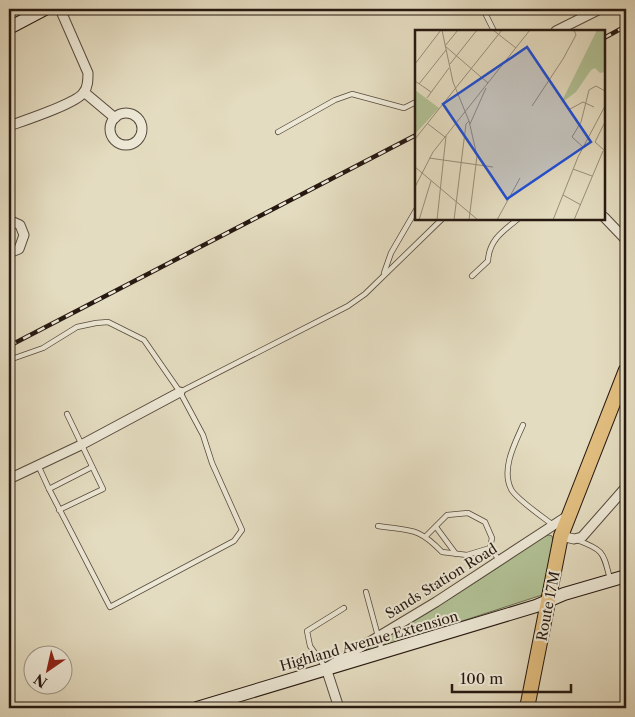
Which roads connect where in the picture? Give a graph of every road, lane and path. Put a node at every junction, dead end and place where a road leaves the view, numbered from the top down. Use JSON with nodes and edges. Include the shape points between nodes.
{"nodes":[{"id":1,"x":45,"y":9,"type":"edge"},
{"id":2,"x":60,"y":9,"type":"edge"},
{"id":3,"x":483,"y":9,"type":"edge"},
{"id":4,"x":600,"y":9,"type":"edge"},
{"id":5,"x":9,"y":28,"type":"edge"},
{"id":6,"x":494,"y":30,"type":"edge"},
{"id":7,"x":558,"y":30,"type":"edge"},
{"id":8,"x":84,"y":92,"type":"junction"},
{"id":9,"x":415,"y":102,"type":"edge"},
{"id":10,"x":115,"y":118,"type":"dead end"},
{"id":11,"x":9,"y":126,"type":"edge"},
{"id":12,"x":278,"y":132,"type":"dead end"},
{"id":13,"x":415,"y":212,"type":"edge"},
{"id":14,"x":605,"y":218,"type":"edge"},
{"id":15,"x":9,"y":220,"type":"edge"},
{"id":16,"x":441,"y":220,"type":"edge"},
{"id":17,"x":517,"y":220,"type":"edge"},
{"id":18,"x":626,"y":240,"type":"edge"},
{"id":19,"x":9,"y":253,"type":"edge"},
{"id":20,"x":384,"y":275,"type":"junction"},
{"id":21,"x":472,"y":276,"type":"dead end"},
{"id":22,"x":9,"y":360,"type":"edge"},
{"id":23,"x":626,"y":370,"type":"edge"},
{"id":24,"x":180,"y":392,"type":"junction"},
{"id":25,"x":67,"y":414,"type":"dead end"},
{"id":26,"x":523,"y":425,"type":"dead end"},
{"id":27,"x":81,"y":445,"type":"junction"},
{"id":28,"x":37,"y":464,"type":"junction"},
{"id":29,"x":92,"y":467,"type":"junction"},
{"id":30,"x":9,"y":479,"type":"edge"},
{"id":31,"x":626,"y":487,"type":"edge"},
{"id":32,"x":49,"y":489,"type":"junction"},
{"id":33,"x":59,"y":510,"type":"junction"},
{"id":34,"x":378,"y":526,"type":"dead end"},
{"id":35,"x":436,"y":526,"type":"junction"},
{"id":36,"x":563,"y":533,"type":"junction"},
{"id":37,"x":426,"y":536,"type":"junction"},
{"id":38,"x":490,"y":548,"type":"junction"},
{"id":39,"x":456,"y":554,"type":"junction"},
{"id":40,"x":500,"y":561,"type":"junction"},
{"id":41,"x":626,"y":576,"type":"edge"},
{"id":42,"x":611,"y":580,"type":"junction"},
{"id":43,"x":366,"y":592,"type":"dead end"},
{"id":44,"x":548,"y":601,"type":"junction"},
{"id":45,"x":344,"y":608,"type":"dead end"},
{"id":46,"x":378,"y":636,"type":"junction"},
{"id":47,"x":382,"y":652,"type":"junction"},
{"id":48,"x":326,"y":668,"type":"junction"},
{"id":49,"x":197,"y":708,"type":"edge"},
{"id":50,"x":339,"y":708,"type":"edge"},
{"id":51,"x":527,"y":708,"type":"edge"}],
"edges":[{"from":1,"to":5,"type":"street"},
{"from":2,"to":8,"type":"street","via":[[88,73]]},
{"from":3,"to":6,"type":"lane"},
{"from":4,"to":7,"type":"street"},
{"from":8,"to":10,"type":"street"},
{"from":8,"to":11,"type":"street","via":[[73,101]]},
{"from":9,"to":12,"type":"lane","via":[[404,108],[352,94]]},
{"from":13,"to":20,"type":"lane","via":[[391,253]]},
{"from":14,"to":18,"type":"street"},
{"from":15,"to":19,"type":"street","via":[[20,225],[24,235],[19,249]]},
{"from":16,"to":20,"type":"lane"},
{"from":17,"to":21,"type":"lane","via":[[499,235],[488,249],[488,261]]},
{"from":20,"to":24,"type":"lane","via":[[348,306]]},
{"from":22,"to":24,"type":"lane","via":[[43,348],[77,327],[108,322],[144,340]]},
{"from":23,"to":36,"type":"main road","name":"Route 17M"},
{"from":24,"to":27,"type":"street"},
{"from":24,"to":33,"type":"lane","via":[[242,530],[234,541],[110,607]]},
{"from":25,"to":27,"type":"lane"},
{"from":26,"to":36,"type":"lane","via":[[509,463],[511,490]]},
{"from":27,"to":28,"type":"street"},
{"from":27,"to":29,"type":"lane"},
{"from":28,"to":30,"type":"street"},
{"from":28,"to":32,"type":"lane"},
{"from":29,"to":32,"type":"lane"},
{"from":29,"to":33,"type":"lane","via":[[103,489]]},
{"from":31,"to":36,"type":"street","name":"Sands Station Road","via":[[582,537]]},
{"from":32,"to":33,"type":"lane"},
{"from":34,"to":37,"type":"lane"},
{"from":35,"to":37,"type":"lane"},
{"from":35,"to":38,"type":"lane","via":[[447,515],[468,513],[485,522],[492,538]]},
{"from":35,"to":39,"type":"lane"},
{"from":36,"to":40,"type":"street","name":"Sands Station Road"},
{"from":36,"to":42,"type":"lane","via":[[598,547]]},
{"from":36,"to":44,"type":"main road","name":"Route 17M"},
{"from":37,"to":39,"type":"lane","via":[[442,552]]},
{"from":38,"to":39,"type":"lane","via":[[467,555]]},
{"from":38,"to":40,"type":"lane"},
{"from":40,"to":46,"type":"street","name":"Sands Station Road"},
{"from":41,"to":42,"type":"street","name":"Highland Avenue Extension"},
{"from":42,"to":44,"type":"street","name":"Highland Avenue Extension"},
{"from":43,"to":46,"type":"lane"},
{"from":44,"to":47,"type":"street","name":"Highland Avenue Extension"},
{"from":44,"to":51,"type":"main road","name":"Route 17M"},
{"from":45,"to":48,"type":"lane","via":[[307,631],[310,646]]},
{"from":46,"to":47,"type":"lane"},
{"from":46,"to":48,"type":"street","name":"Sands Station Road"},
{"from":47,"to":48,"type":"street","name":"Highland Avenue Extension"},
{"from":48,"to":49,"type":"street","name":"Highland Avenue Extension"},
{"from":48,"to":50,"type":"street"}]}
